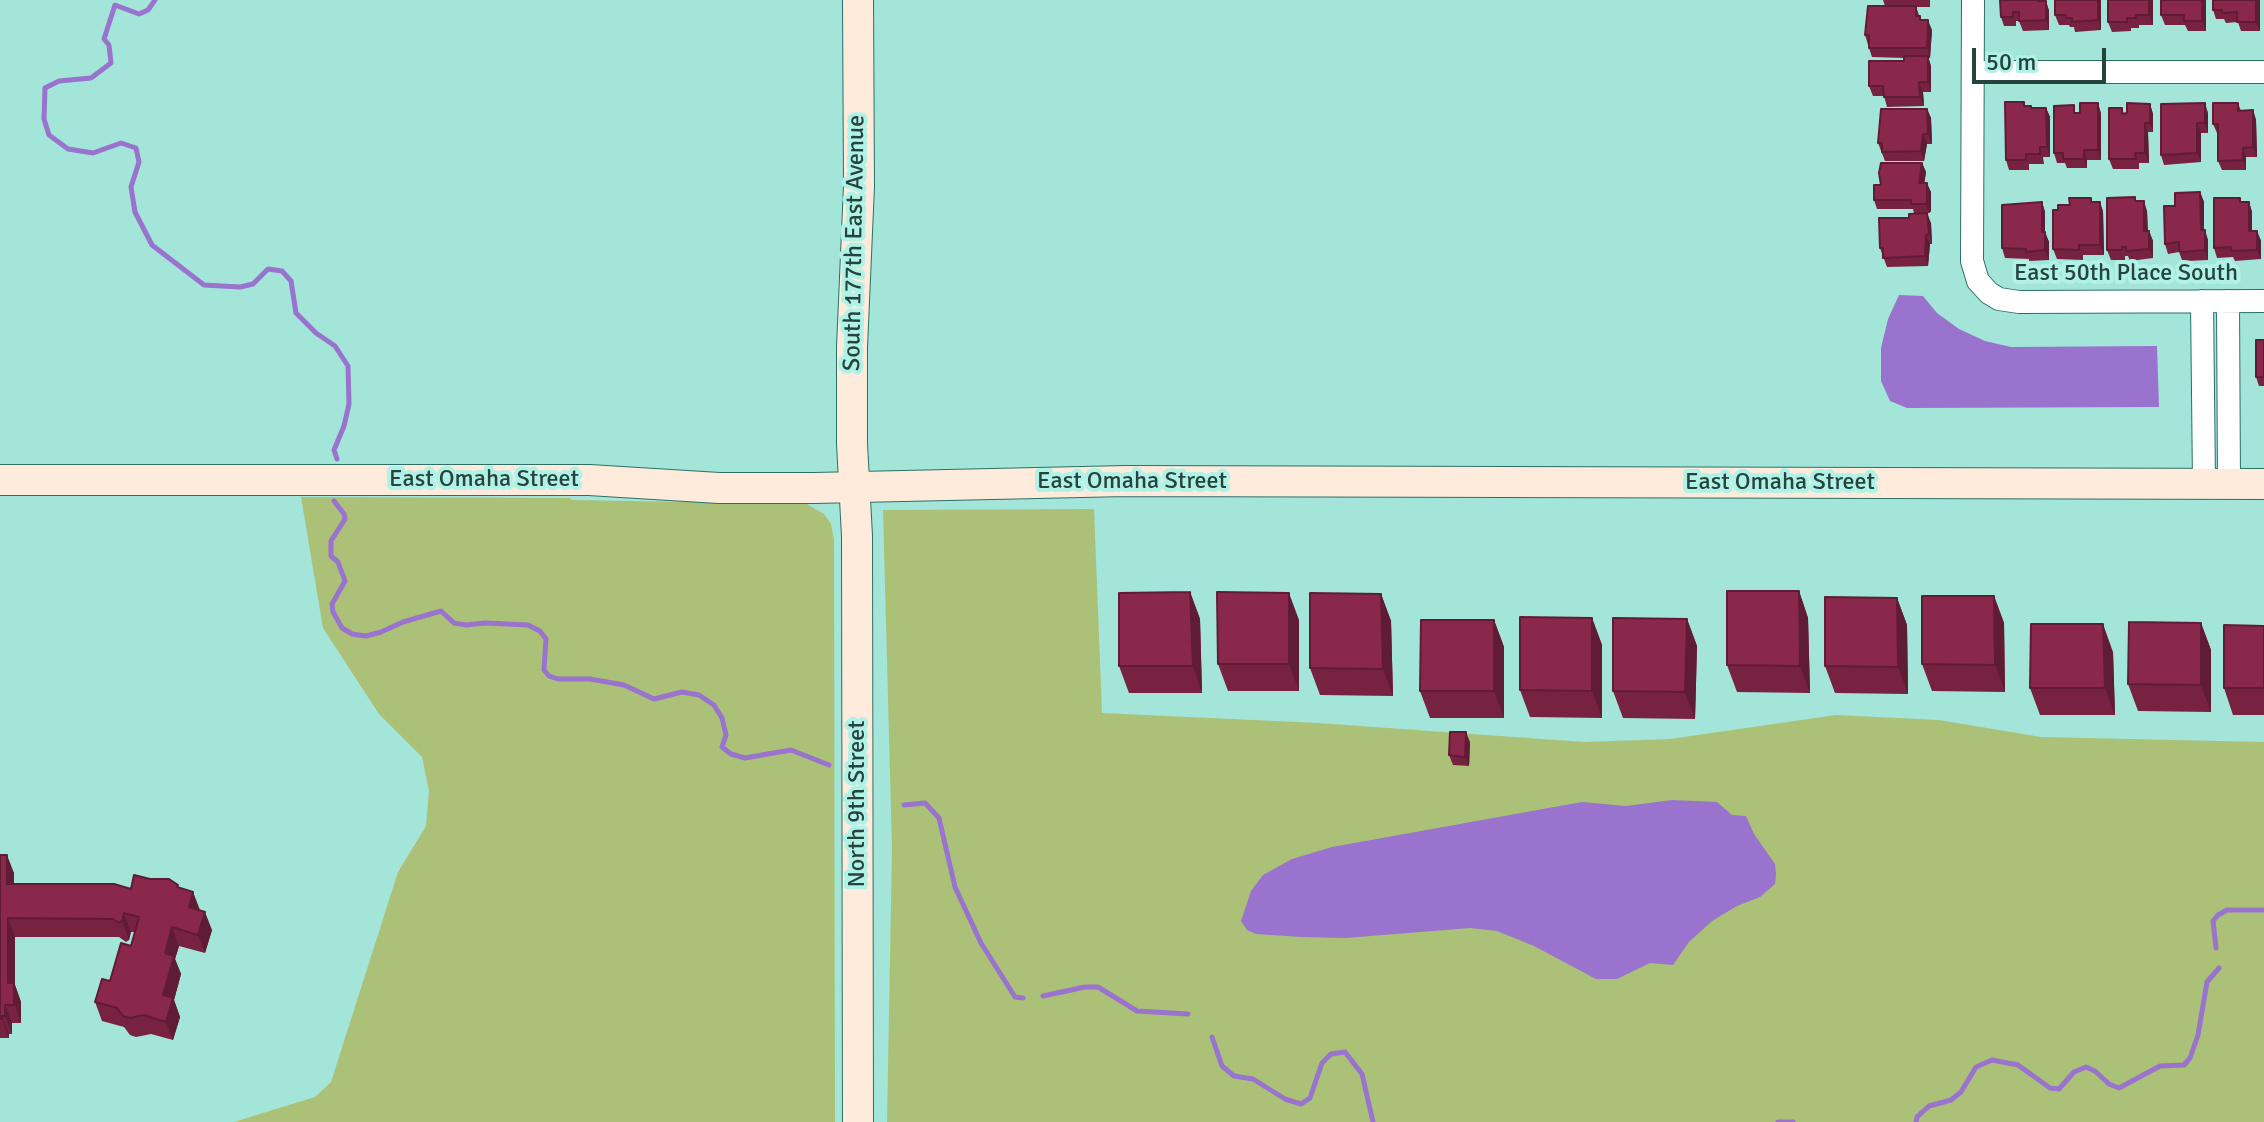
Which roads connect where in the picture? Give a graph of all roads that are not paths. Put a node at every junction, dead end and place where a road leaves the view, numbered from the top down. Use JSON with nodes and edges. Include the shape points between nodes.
{"nodes":[{"id":1,"x":858,"y":0,"type":"edge"},
{"id":2,"x":1973,"y":0,"type":"edge"},
{"id":3,"x":1974,"y":72,"type":"junction"},
{"id":4,"x":2264,"y":72,"type":"edge"},
{"id":5,"x":2202,"y":301,"type":"junction"},
{"id":6,"x":2228,"y":301,"type":"junction"},
{"id":7,"x":2264,"y":301,"type":"edge"},
{"id":8,"x":0,"y":480,"type":"edge"},
{"id":9,"x":2217,"y":484,"type":"junction"},
{"id":10,"x":2264,"y":484,"type":"edge"},
{"id":11,"x":854,"y":486,"type":"junction"},
{"id":12,"x":858,"y":1122,"type":"edge"}],
"edges":[{"from":1,"to":11,"type":"street","name":"South 177th East Avenue"},
{"from":2,"to":3,"type":"street"},
{"from":3,"to":4,"type":"street"},
{"from":3,"to":5,"type":"street","name":"East 50th Place South","via":[[1972,261],[1978,281],[1989,293],[2019,302]]},
{"from":5,"to":6,"type":"street","name":"East 50th Place South"},
{"from":5,"to":9,"type":"street"},
{"from":6,"to":7,"type":"street","name":"East 50th Place South"},
{"from":6,"to":9,"type":"street"},
{"from":8,"to":11,"type":"street","name":"East Omaha Street","via":[[589,480],[719,488]]},
{"from":9,"to":10,"type":"street","name":"East Omaha Street"},
{"from":9,"to":11,"type":"street","name":"East Omaha Street","via":[[1111,481]]},
{"from":11,"to":12,"type":"street","name":"North 9th Street"}]}
